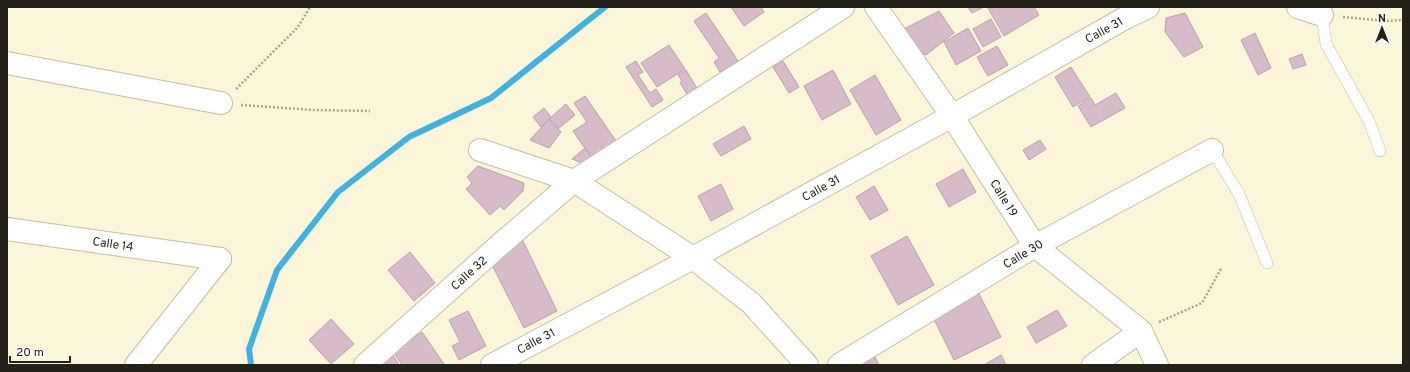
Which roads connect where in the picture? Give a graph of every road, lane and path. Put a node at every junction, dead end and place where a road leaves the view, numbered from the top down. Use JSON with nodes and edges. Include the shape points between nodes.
{"nodes":[{"id":1,"x":310,"y":7,"type":"edge"},
{"id":2,"x":843,"y":7,"type":"edge"},
{"id":3,"x":876,"y":7,"type":"edge"},
{"id":4,"x":1148,"y":7,"type":"edge"},
{"id":5,"x":1298,"y":7,"type":"edge"},
{"id":6,"x":1322,"y":15,"type":"junction"},
{"id":7,"x":1403,"y":20,"type":"edge"},
{"id":8,"x":7,"y":63,"type":"edge"},
{"id":9,"x":221,"y":103,"type":"junction"},
{"id":10,"x":370,"y":111,"type":"dead end"},
{"id":11,"x":952,"y":116,"type":"junction"},
{"id":12,"x":480,"y":150,"type":"dead end"},
{"id":13,"x":1212,"y":150,"type":"joint"},
{"id":14,"x":1380,"y":151,"type":"dead end"},
{"id":15,"x":574,"y":181,"type":"junction"},
{"id":16,"x":7,"y":229,"type":"edge"},
{"id":17,"x":1035,"y":246,"type":"junction"},
{"id":18,"x":693,"y":258,"type":"junction"},
{"id":19,"x":1267,"y":263,"type":"dead end"},
{"id":20,"x":1222,"y":267,"type":"dead end"},
{"id":21,"x":1141,"y":331,"type":"junction"},
{"id":22,"x":136,"y":365,"type":"edge"},
{"id":23,"x":365,"y":365,"type":"edge"},
{"id":24,"x":492,"y":365,"type":"edge"},
{"id":25,"x":807,"y":365,"type":"edge"},
{"id":26,"x":839,"y":365,"type":"edge"},
{"id":27,"x":1093,"y":365,"type":"edge"},
{"id":28,"x":1157,"y":365,"type":"edge"}],
"edges":[{"from":1,"to":9,"type":"path","via":[[298,27]]},
{"from":2,"to":15,"type":"street","name":"Calle 32"},
{"from":3,"to":11,"type":"street","name":"Calle 19"},
{"from":4,"to":11,"type":"street","name":"Calle 31"},
{"from":5,"to":6,"type":"street"},
{"from":6,"to":7,"type":"path","via":[[1386,21]]},
{"from":6,"to":14,"type":"lane","via":[[1326,44],[1369,121]]},
{"from":8,"to":9,"type":"street"},
{"from":9,"to":10,"type":"path","via":[[314,110]]},
{"from":11,"to":17,"type":"street","name":"Calle 19"},
{"from":11,"to":18,"type":"street","name":"Calle 31"},
{"from":12,"to":15,"type":"street"},
{"from":13,"to":17,"type":"street","name":"Calle 30"},
{"from":13,"to":19,"type":"lane","via":[[1238,194]]},
{"from":15,"to":18,"type":"street"},
{"from":15,"to":23,"type":"street","name":"Calle 32"},
{"from":16,"to":22,"type":"street","name":"Calle 14","via":[[220,259]]},
{"from":17,"to":21,"type":"street","name":"Calle 19"},
{"from":17,"to":26,"type":"street","name":"Calle 30"},
{"from":18,"to":24,"type":"street","name":"Calle 31"},
{"from":18,"to":25,"type":"street","via":[[751,303]]},
{"from":20,"to":21,"type":"path","via":[[1202,303]]},
{"from":21,"to":27,"type":"street"},
{"from":21,"to":28,"type":"street","name":"Calle 19"}]}
